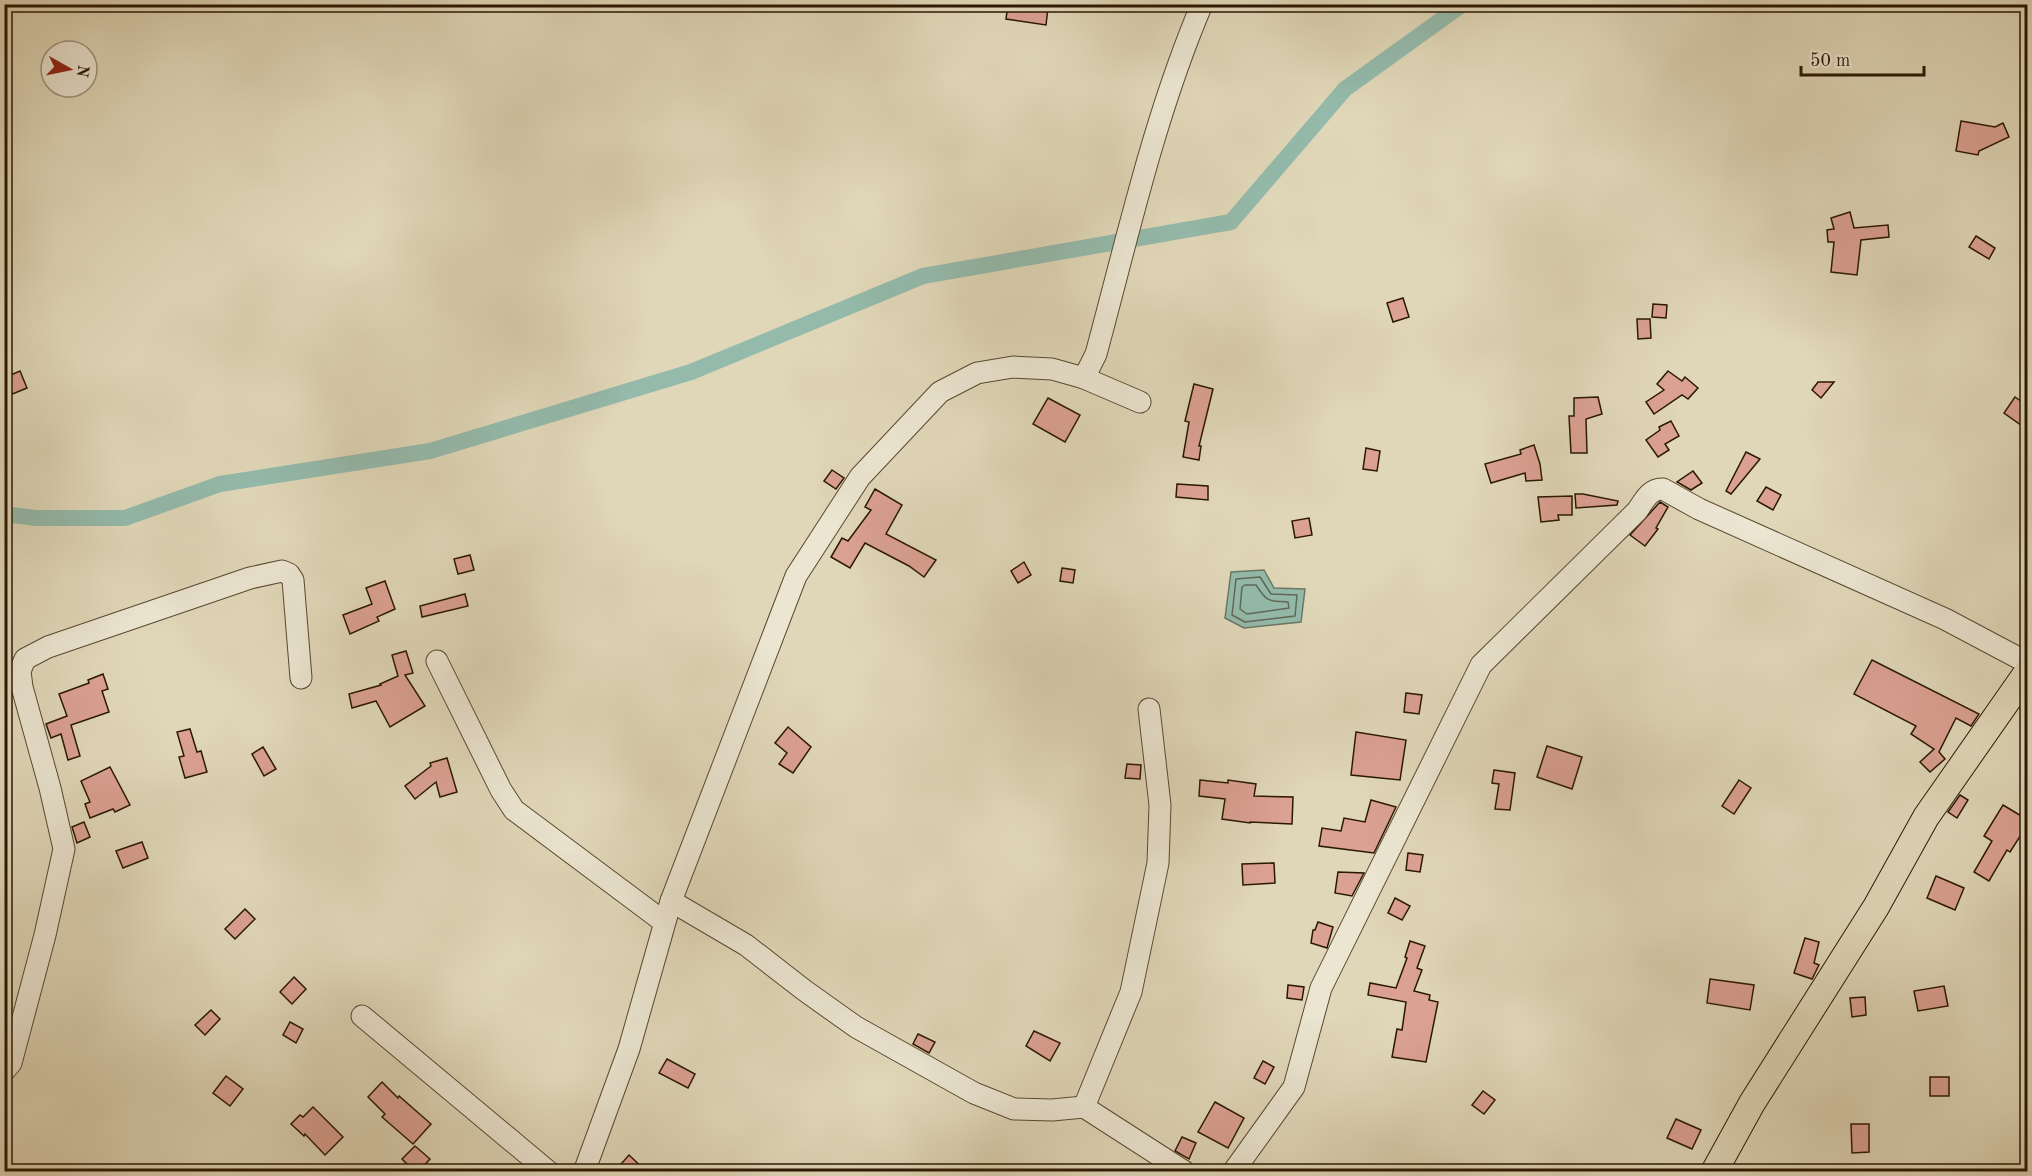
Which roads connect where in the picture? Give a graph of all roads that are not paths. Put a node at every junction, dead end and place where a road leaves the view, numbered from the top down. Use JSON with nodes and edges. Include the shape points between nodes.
{"nodes":[{"id":1,"x":1202,"y":4,"type":"edge"},
{"id":2,"x":1084,"y":378,"type":"junction"},
{"id":3,"x":1140,"y":402,"type":"dead end"},
{"id":4,"x":437,"y":661,"type":"dead end"},
{"id":5,"x":2028,"y":663,"type":"edge"},
{"id":6,"x":2028,"y":671,"type":"edge"},
{"id":7,"x":301,"y":678,"type":"dead end"},
{"id":8,"x":1149,"y":710,"type":"dead end"},
{"id":9,"x":671,"y":901,"type":"junction"},
{"id":10,"x":663,"y":922,"type":"junction"},
{"id":11,"x":362,"y":1016,"type":"dead end"},
{"id":12,"x":4,"y":1071,"type":"edge"},
{"id":13,"x":1084,"y":1107,"type":"junction"},
{"id":14,"x":549,"y":1172,"type":"edge"},
{"id":15,"x":584,"y":1172,"type":"edge"},
{"id":16,"x":1185,"y":1172,"type":"edge"},
{"id":17,"x":1233,"y":1172,"type":"edge"},
{"id":18,"x":1714,"y":1172,"type":"edge"}],
"edges":[{"from":1,"to":2,"type":"street","via":[[1158,124],[1096,354]]},
{"from":2,"to":3,"type":"street"},
{"from":2,"to":9,"type":"street","via":[[1052,369],[1013,368],[976,373],[940,392],[860,477],[796,576]]},
{"from":4,"to":10,"type":"street","via":[[514,810]]},
{"from":5,"to":17,"type":"street","via":[[1945,619],[1699,509],[1663,489],[1651,492],[1637,511],[1481,665],[1321,988],[1294,1087]]},
{"from":6,"to":18,"type":"main road","via":[[1926,817],[1876,907],[1752,1103]]},
{"from":7,"to":12,"type":"street","via":[[293,580],[282,571],[250,578],[48,647],[26,659],[20,670],[22,687],[64,849],[33,982],[10,1063]]},
{"from":8,"to":13,"type":"street","via":[[1160,806],[1158,863],[1131,992]]},
{"from":9,"to":10,"type":"street"},
{"from":9,"to":13,"type":"street","via":[[746,945],[856,1027],[974,1093],[1014,1109]]},
{"from":10,"to":15,"type":"street","via":[[629,1049]]},
{"from":11,"to":14,"type":"street"},
{"from":13,"to":16,"type":"street"}]}
